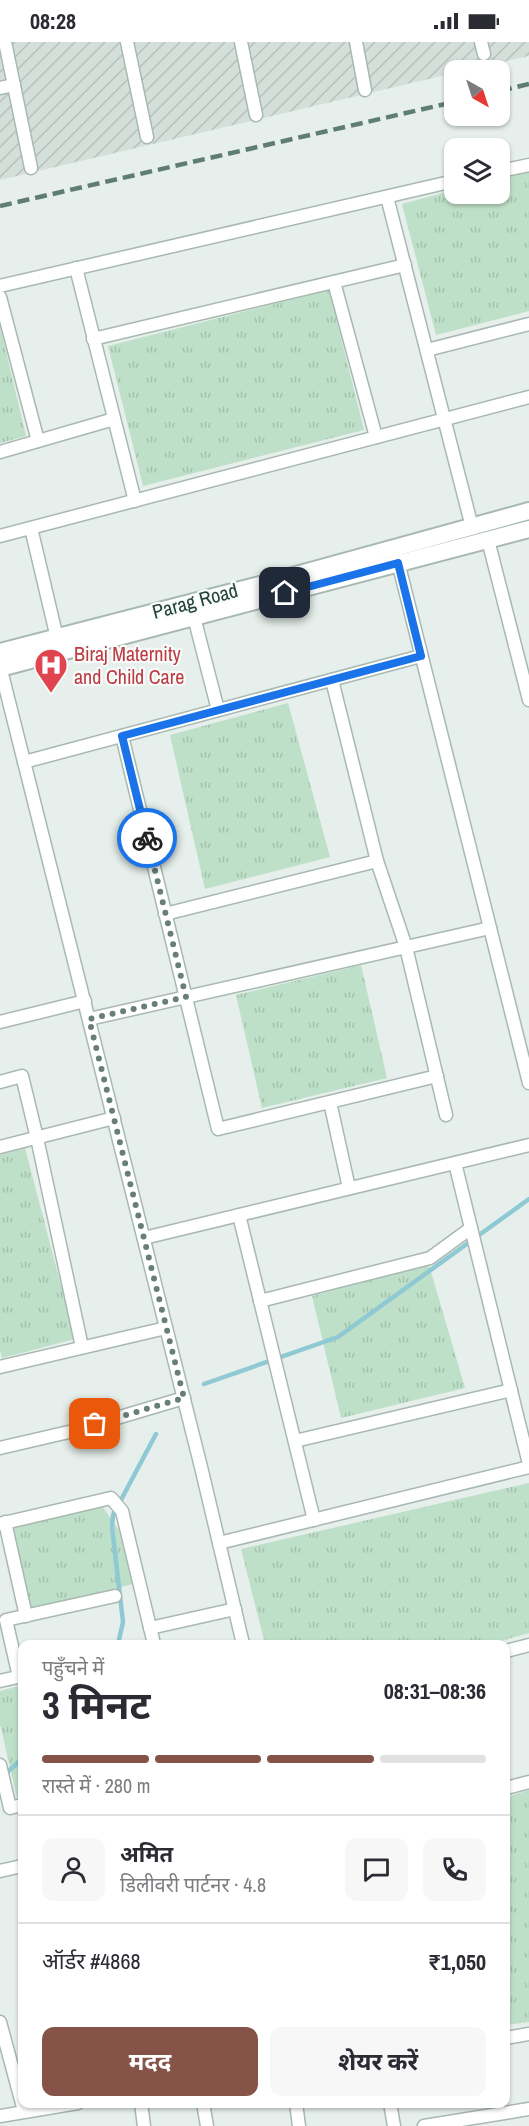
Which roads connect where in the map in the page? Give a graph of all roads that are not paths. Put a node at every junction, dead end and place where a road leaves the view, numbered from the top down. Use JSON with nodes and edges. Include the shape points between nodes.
{"nodes":[{"id":1,"x":5,"y":42,"type":"edge"},
{"id":2,"x":127,"y":42,"type":"edge"},
{"id":3,"x":241,"y":42,"type":"edge"},
{"id":4,"x":356,"y":42,"type":"edge"},
{"id":5,"x":14,"y":85,"type":"junction"},
{"id":6,"x":0,"y":88,"type":"edge"},
{"id":7,"x":365,"y":90,"type":"dead end"},
{"id":8,"x":256,"y":115,"type":"dead end"},
{"id":9,"x":147,"y":137,"type":"dead end"},
{"id":10,"x":529,"y":165,"type":"edge"},
{"id":11,"x":31,"y":168,"type":"dead end"},
{"id":12,"x":510,"y":169,"type":"edge"},
{"id":13,"x":444,"y":184,"type":"edge"},
{"id":14,"x":387,"y":197,"type":"junction"},
{"id":15,"x":405,"y":265,"type":"junction"},
{"id":16,"x":76,"y":268,"type":"junction"},
{"id":17,"x":334,"y":282,"type":"junction"},
{"id":18,"x":0,"y":286,"type":"edge"},
{"id":19,"x":0,"y":297,"type":"edge"},
{"id":20,"x":529,"y":324,"type":"edge"},
{"id":21,"x":93,"y":339,"type":"junction"},
{"id":22,"x":427,"y":350,"type":"junction"},
{"id":23,"x":529,"y":397,"type":"edge"},
{"id":24,"x":114,"y":419,"type":"junction"},
{"id":25,"x":444,"y":420,"type":"junction"},
{"id":26,"x":376,"y":438,"type":"junction"},
{"id":27,"x":38,"y":441,"type":"junction"},
{"id":28,"x":0,"y":452,"type":"edge"},
{"id":29,"x":135,"y":501,"type":"junction"},
{"id":30,"x":529,"y":511,"type":"edge"},
{"id":31,"x":472,"y":527,"type":"junction"},
{"id":32,"x":31,"y":528,"type":"junction"},
{"id":33,"x":529,"y":529,"type":"edge"},
{"id":34,"x":0,"y":536,"type":"edge"},
{"id":35,"x":488,"y":540,"type":"junction"},
{"id":36,"x":396,"y":556,"type":"junction"},
{"id":37,"x":194,"y":617,"type":"junction"},
{"id":38,"x":57,"y":638,"type":"junction"},
{"id":39,"x":523,"y":650,"type":"edge"},
{"id":40,"x":0,"y":652,"type":"edge"},
{"id":41,"x":421,"y":656,"type":"junction"},
{"id":42,"x":0,"y":667,"type":"edge"},
{"id":43,"x":332,"y":680,"type":"junction"},
{"id":44,"x":529,"y":700,"type":"edge"},
{"id":45,"x":218,"y":710,"type":"junction"},
{"id":46,"x":122,"y":736,"type":"junction"},
{"id":47,"x":24,"y":762,"type":"junction"},
{"id":48,"x":377,"y":861,"type":"junction"},
{"id":49,"x":165,"y":914,"type":"junction"},
{"id":50,"x":490,"y":928,"type":"junction"},
{"id":51,"x":406,"y":947,"type":"junction"},
{"id":52,"x":186,"y":997,"type":"junction"},
{"id":53,"x":85,"y":1001,"type":"junction"},
{"id":54,"x":89,"y":1019,"type":"junction"},
{"id":55,"x":0,"y":1022,"type":"edge"},
{"id":56,"x":524,"y":1037,"type":"edge"},
{"id":57,"x":437,"y":1076,"type":"junction"},
{"id":58,"x":0,"y":1082,"type":"edge"},
{"id":59,"x":529,"y":1083,"type":"edge"},
{"id":60,"x":330,"y":1102,"type":"junction"},
{"id":61,"x":446,"y":1115,"type":"dead end"},
{"id":62,"x":114,"y":1118,"type":"junction"},
{"id":63,"x":37,"y":1138,"type":"junction"},
{"id":64,"x":529,"y":1145,"type":"edge"},
{"id":65,"x":0,"y":1147,"type":"edge"},
{"id":66,"x":455,"y":1163,"type":"junction"},
{"id":67,"x":349,"y":1188,"type":"junction"},
{"id":68,"x":239,"y":1215,"type":"junction"},
{"id":69,"x":471,"y":1230,"type":"junction"},
{"id":70,"x":144,"y":1238,"type":"junction"},
{"id":71,"x":260,"y":1301,"type":"junction"},
{"id":72,"x":166,"y":1328,"type":"junction"},
{"id":73,"x":82,"y":1347,"type":"junction"},
{"id":74,"x":0,"y":1367,"type":"edge"},
{"id":75,"x":511,"y":1390,"type":"junction"},
{"id":76,"x":184,"y":1398,"type":"junction"},
{"id":77,"x":294,"y":1441,"type":"junction"},
{"id":78,"x":0,"y":1448,"type":"edge"},
{"id":79,"x":529,"y":1465,"type":"edge"},
{"id":80,"x":314,"y":1520,"type":"junction"},
{"id":81,"x":3,"y":1523,"type":"edge"},
{"id":82,"x":219,"y":1543,"type":"junction"},
{"id":83,"x":115,"y":1596,"type":"dead end"},
{"id":84,"x":235,"y":1609,"type":"junction"},
{"id":85,"x":26,"y":1616,"type":"junction"},
{"id":86,"x":150,"y":1628,"type":"junction"},
{"id":87,"x":153,"y":1640,"type":"edge"},
{"id":88,"x":242,"y":1640,"type":"edge"},
{"id":89,"x":529,"y":1645,"type":"edge"},
{"id":90,"x":510,"y":1650,"type":"edge"},
{"id":91,"x":18,"y":1666,"type":"edge"},
{"id":92,"x":18,"y":1678,"type":"edge"},
{"id":93,"x":0,"y":1681,"type":"edge"},
{"id":94,"x":0,"y":1766,"type":"edge"},
{"id":95,"x":529,"y":1782,"type":"edge"},
{"id":96,"x":510,"y":1787,"type":"edge"},
{"id":97,"x":18,"y":1806,"type":"edge"},
{"id":98,"x":18,"y":1867,"type":"edge"},
{"id":99,"x":0,"y":1871,"type":"edge"},
{"id":100,"x":0,"y":2022,"type":"edge"},
{"id":101,"x":529,"y":2034,"type":"edge"},
{"id":102,"x":510,"y":2037,"type":"edge"},
{"id":103,"x":3,"y":2045,"type":"edge"},
{"id":104,"x":18,"y":2092,"type":"edge"},
{"id":105,"x":23,"y":2108,"type":"edge"},
{"id":106,"x":44,"y":2108,"type":"edge"},
{"id":107,"x":142,"y":2108,"type":"edge"},
{"id":108,"x":204,"y":2108,"type":"edge"},
{"id":109,"x":297,"y":2108,"type":"edge"},
{"id":110,"x":391,"y":2108,"type":"edge"},
{"id":111,"x":529,"y":2109,"type":"edge"},
{"id":112,"x":24,"y":2111,"type":"junction"},
{"id":113,"x":4,"y":2119,"type":"edge"},
{"id":114,"x":481,"y":2122,"type":"edge"},
{"id":115,"x":144,"y":2126,"type":"edge"},
{"id":116,"x":207,"y":2126,"type":"edge"},
{"id":117,"x":299,"y":2126,"type":"edge"},
{"id":118,"x":394,"y":2126,"type":"edge"},
{"id":119,"x":424,"y":2126,"type":"edge"}],
"edges":[{"from":1,"to":5,"type":"street"},
{"from":2,"to":9,"type":"street"},
{"from":3,"to":8,"type":"street"},
{"from":4,"to":7,"type":"street"},
{"from":5,"to":6,"type":"street"},
{"from":5,"to":11,"type":"street"},
{"from":10,"to":12,"type":"street"},
{"from":13,"to":14,"type":"street"},
{"from":14,"to":15,"type":"street"},
{"from":14,"to":16,"type":"street"},
{"from":15,"to":17,"type":"street"},
{"from":15,"to":22,"type":"street"},
{"from":16,"to":18,"type":"street"},
{"from":16,"to":21,"type":"street"},
{"from":17,"to":21,"type":"street"},
{"from":17,"to":26,"type":"street"},
{"from":19,"to":27,"type":"street"},
{"from":20,"to":22,"type":"street"},
{"from":21,"to":24,"type":"street"},
{"from":22,"to":25,"type":"street"},
{"from":23,"to":25,"type":"street"},
{"from":24,"to":27,"type":"street"},
{"from":24,"to":29,"type":"street"},
{"from":25,"to":26,"type":"street"},
{"from":25,"to":31,"type":"street"},
{"from":26,"to":29,"type":"street"},
{"from":27,"to":28,"type":"street"},
{"from":29,"to":32,"type":"street"},
{"from":30,"to":31,"type":"street","name":"Parag Road"},
{"from":31,"to":36,"type":"street","name":"Parag Road"},
{"from":32,"to":34,"type":"street"},
{"from":32,"to":38,"type":"street"},
{"from":33,"to":35,"type":"street","name":"Parag Road"},
{"from":35,"to":36,"type":"street","name":"Parag Road"},
{"from":35,"to":39,"type":"street"},
{"from":36,"to":37,"type":"street","name":"Parag Road"},
{"from":36,"to":38,"type":"street","name":"Parag Road"},
{"from":36,"to":41,"type":"street"},
{"from":37,"to":42,"type":"street","name":"Parag Road"},
{"from":37,"to":45,"type":"street"},
{"from":38,"to":40,"type":"street","name":"Parag Road"},
{"from":39,"to":44,"type":"street"},
{"from":41,"to":43,"type":"street"},
{"from":41,"to":50,"type":"street"},
{"from":42,"to":47,"type":"street"},
{"from":43,"to":45,"type":"street"},
{"from":43,"to":48,"type":"street"},
{"from":45,"to":46,"type":"street"},
{"from":46,"to":47,"type":"street"},
{"from":46,"to":49,"type":"street"},
{"from":47,"to":53,"type":"street"},
{"from":48,"to":49,"type":"street"},
{"from":48,"to":51,"type":"street"},
{"from":49,"to":52,"type":"street"},
{"from":50,"to":51,"type":"street"},
{"from":50,"to":56,"type":"street"},
{"from":51,"to":52,"type":"street"},
{"from":51,"to":57,"type":"street"},
{"from":52,"to":54,"type":"street"},
{"from":52,"to":60,"type":"street","via":[[218,1129]]},
{"from":53,"to":54,"type":"street"},
{"from":53,"to":55,"type":"street"},
{"from":54,"to":62,"type":"street"},
{"from":56,"to":59,"type":"street"},
{"from":57,"to":60,"type":"street"},
{"from":57,"to":61,"type":"street"},
{"from":58,"to":63,"type":"street","via":[[22,1076]]},
{"from":60,"to":67,"type":"street"},
{"from":62,"to":63,"type":"street"},
{"from":62,"to":70,"type":"street"},
{"from":63,"to":65,"type":"street"},
{"from":63,"to":73,"type":"street"},
{"from":64,"to":66,"type":"street"},
{"from":66,"to":67,"type":"street"},
{"from":66,"to":69,"type":"street"},
{"from":67,"to":68,"type":"street"},
{"from":68,"to":70,"type":"street"},
{"from":68,"to":71,"type":"street"},
{"from":69,"to":71,"type":"street","via":[[429,1258]]},
{"from":69,"to":75,"type":"street"},
{"from":70,"to":72,"type":"street"},
{"from":71,"to":77,"type":"street"},
{"from":72,"to":73,"type":"street"},
{"from":72,"to":76,"type":"street"},
{"from":73,"to":74,"type":"street"},
{"from":75,"to":77,"type":"street"},
{"from":75,"to":79,"type":"street"},
{"from":76,"to":78,"type":"street"},
{"from":76,"to":82,"type":"street"},
{"from":77,"to":80,"type":"street"},
{"from":79,"to":80,"type":"street"},
{"from":80,"to":82,"type":"street"},
{"from":81,"to":85,"type":"street"},
{"from":81,"to":86,"type":"street","via":[[111,1498],[122,1511]]},
{"from":82,"to":84,"type":"street"},
{"from":83,"to":85,"type":"street"},
{"from":84,"to":86,"type":"street"},
{"from":84,"to":88,"type":"street"},
{"from":85,"to":91,"type":"street","via":[[6,1620]]},
{"from":86,"to":87,"type":"street"},
{"from":89,"to":90,"type":"street"},
{"from":92,"to":93,"type":"street"},
{"from":94,"to":97,"type":"street","via":[[10,1808]]},
{"from":95,"to":96,"type":"street"},
{"from":98,"to":99,"type":"street"},
{"from":100,"to":103,"type":"street"},
{"from":101,"to":102,"type":"street"},
{"from":103,"to":104,"type":"street"},
{"from":105,"to":112,"type":"street"},
{"from":106,"to":112,"type":"street"},
{"from":107,"to":115,"type":"street"},
{"from":108,"to":116,"type":"street"},
{"from":109,"to":117,"type":"street"},
{"from":110,"to":118,"type":"street"},
{"from":111,"to":114,"type":"street"},
{"from":112,"to":113,"type":"street"},
{"from":114,"to":119,"type":"street"}]}
